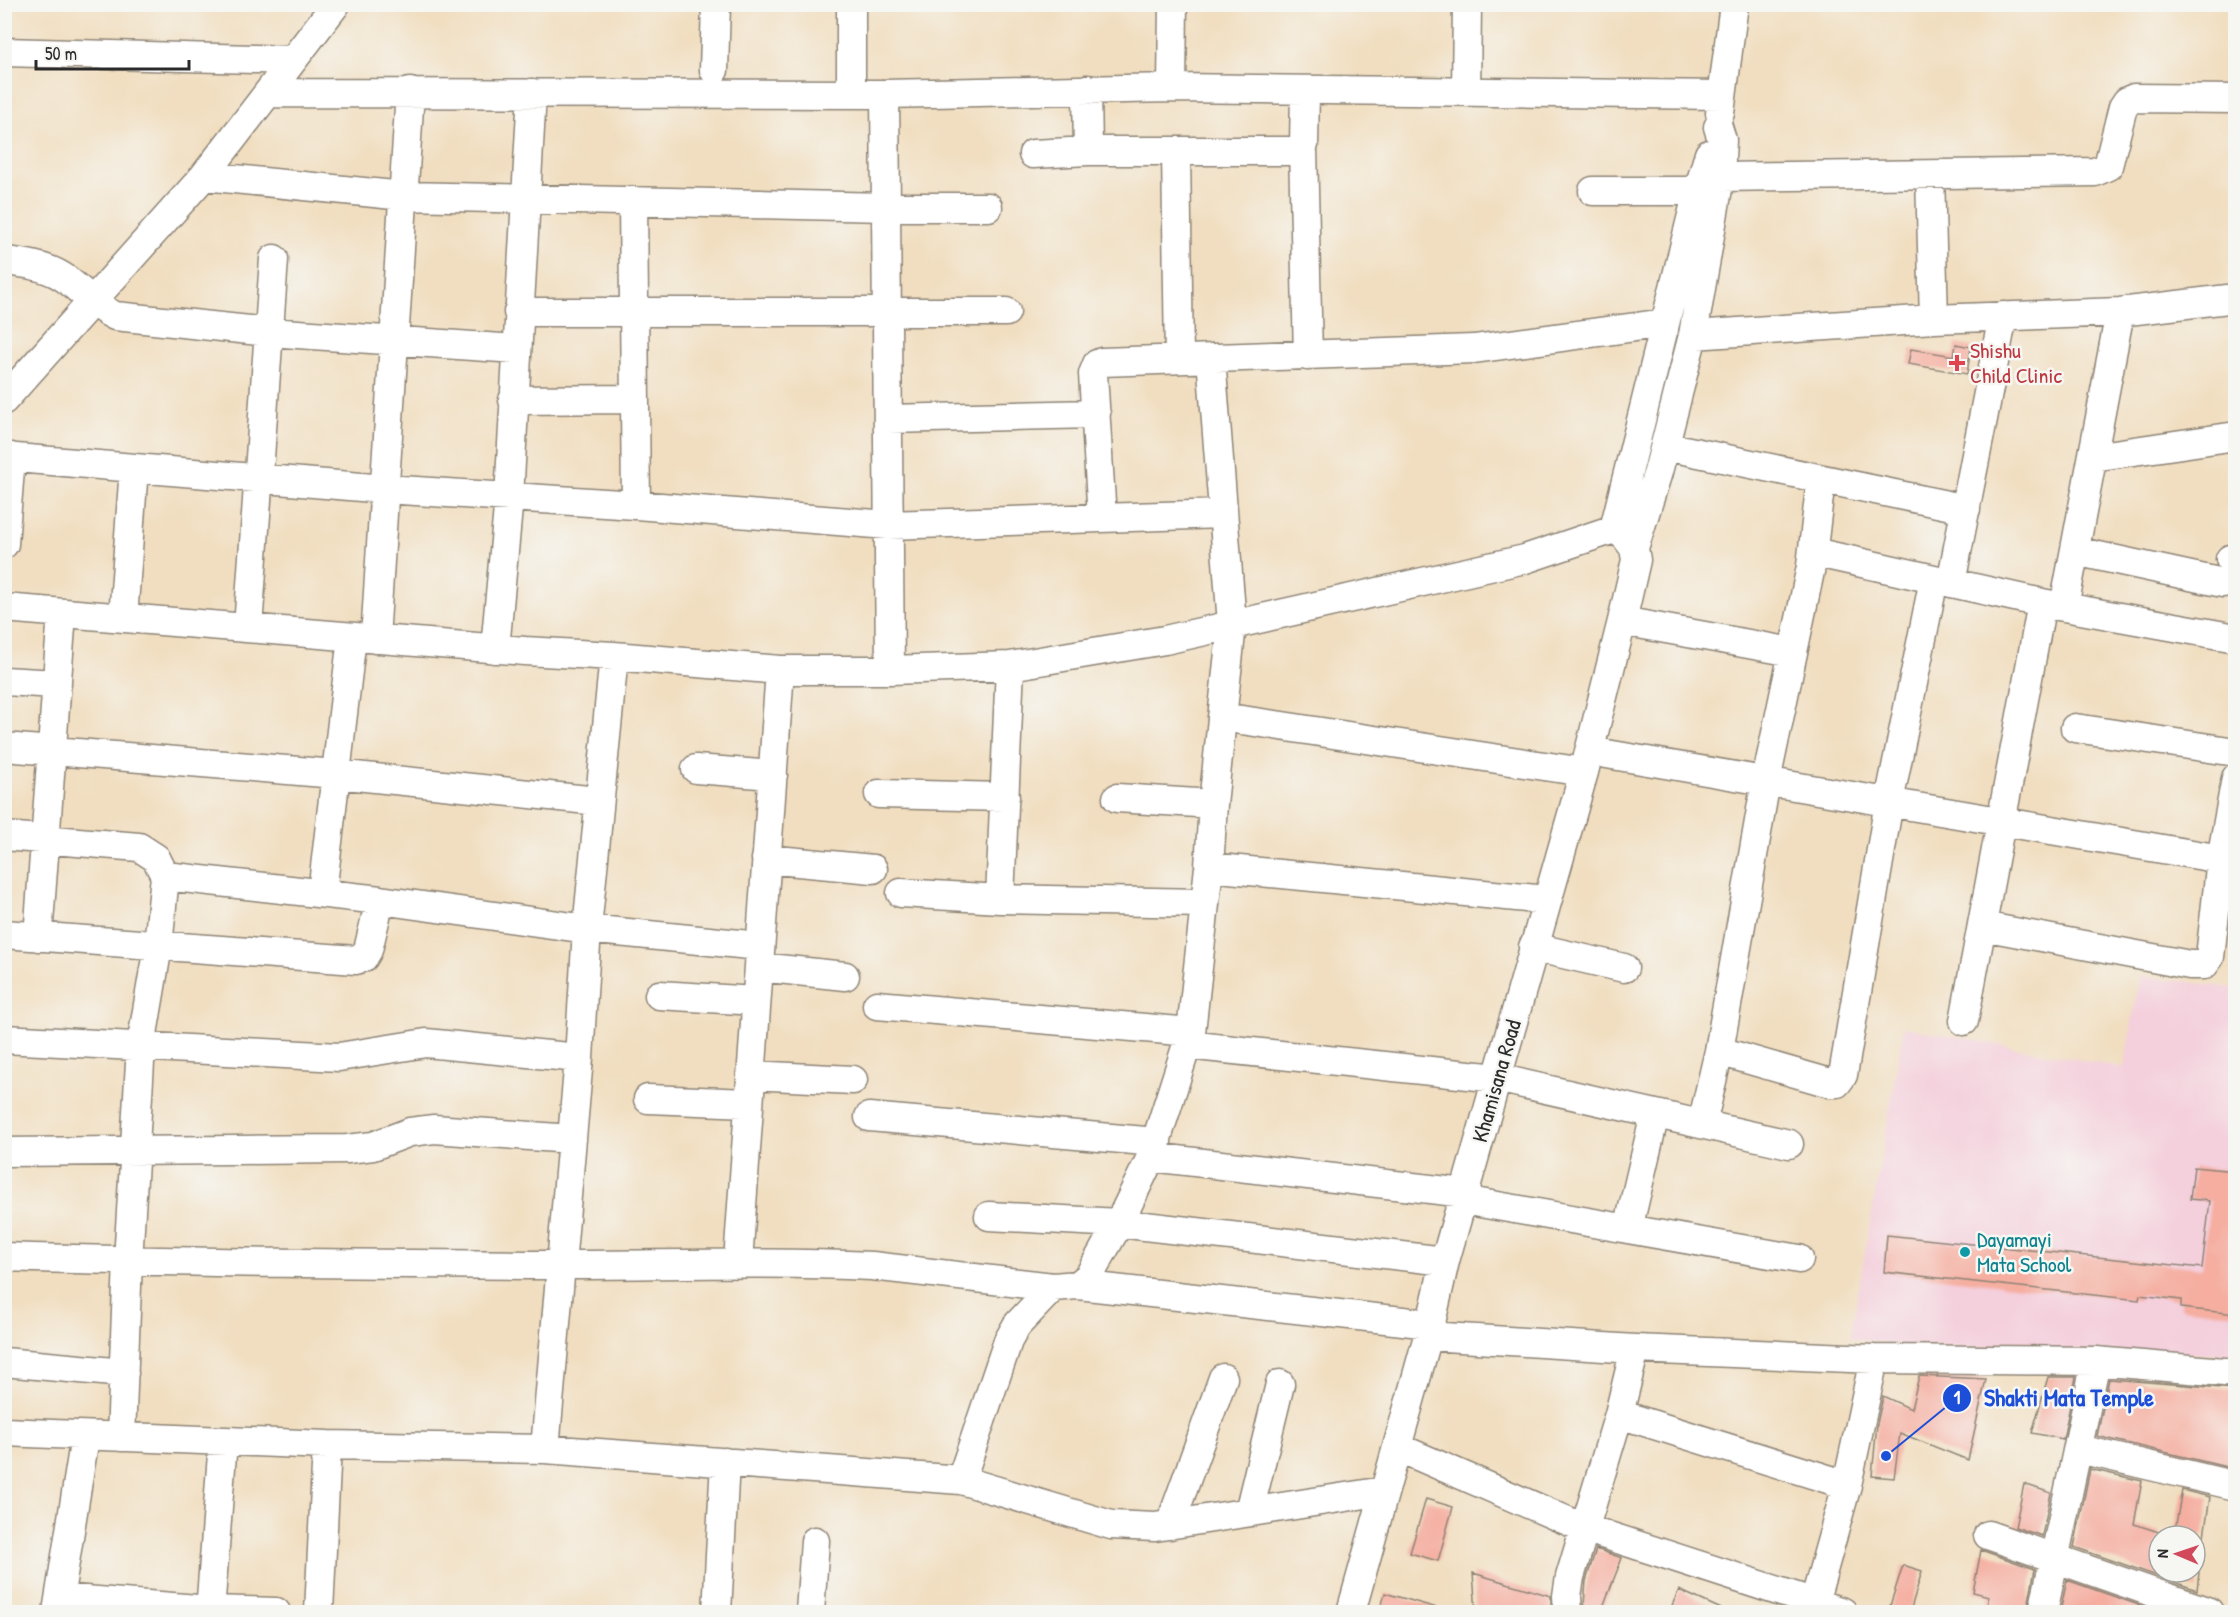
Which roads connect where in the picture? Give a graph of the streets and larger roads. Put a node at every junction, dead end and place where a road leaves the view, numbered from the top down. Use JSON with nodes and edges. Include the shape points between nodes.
{"nodes":[{"id":1,"x":716,"y":4,"type":"edge"},
{"id":2,"x":851,"y":4,"type":"edge"},
{"id":3,"x":1173,"y":4,"type":"edge"},
{"id":4,"x":1467,"y":4,"type":"edge"},
{"id":5,"x":1734,"y":4,"type":"edge"},
{"id":6,"x":320,"y":11,"type":"edge"},
{"id":7,"x":4,"y":52,"type":"edge"},
{"id":8,"x":293,"y":60,"type":"junction"},
{"id":9,"x":714,"y":70,"type":"dead end"},
{"id":10,"x":1172,"y":88,"type":"junction"},
{"id":11,"x":1087,"y":89,"type":"junction"},
{"id":12,"x":1305,"y":91,"type":"junction"},
{"id":13,"x":1466,"y":92,"type":"junction"},
{"id":14,"x":268,"y":93,"type":"junction"},
{"id":15,"x":410,"y":93,"type":"junction"},
{"id":16,"x":532,"y":93,"type":"junction"},
{"id":17,"x":851,"y":94,"type":"junction"},
{"id":18,"x":885,"y":94,"type":"junction"},
{"id":19,"x":1722,"y":95,"type":"junction"},
{"id":20,"x":2235,"y":99,"type":"edge"},
{"id":21,"x":1302,"y":148,"type":"junction"},
{"id":22,"x":1088,"y":151,"type":"junction"},
{"id":23,"x":1176,"y":152,"type":"junction"},
{"id":24,"x":1033,"y":154,"type":"dead end"},
{"id":25,"x":1930,"y":175,"type":"junction"},
{"id":26,"x":204,"y":176,"type":"junction"},
{"id":27,"x":1709,"y":184,"type":"junction"},
{"id":28,"x":1593,"y":191,"type":"dead end"},
{"id":29,"x":404,"y":196,"type":"junction"},
{"id":30,"x":526,"y":199,"type":"junction"},
{"id":31,"x":633,"y":201,"type":"junction"},
{"id":32,"x":886,"y":207,"type":"junction"},
{"id":33,"x":988,"y":207,"type":"dead end"},
{"id":34,"x":274,"y":259,"type":"dead end"},
{"id":35,"x":4,"y":261,"type":"edge"},
{"id":36,"x":2235,"y":298,"type":"edge"},
{"id":37,"x":93,"y":301,"type":"junction"},
{"id":38,"x":518,"y":312,"type":"junction"},
{"id":39,"x":634,"y":312,"type":"junction"},
{"id":40,"x":1006,"y":312,"type":"dead end"},
{"id":41,"x":2120,"y":312,"type":"junction"},
{"id":42,"x":887,"y":313,"type":"junction"},
{"id":43,"x":2003,"y":316,"type":"junction"},
{"id":44,"x":1934,"y":319,"type":"junction"},
{"id":45,"x":1665,"y":323,"type":"junction"},
{"id":46,"x":269,"y":332,"type":"junction"},
{"id":47,"x":1694,"y":335,"type":"junction"},
{"id":48,"x":395,"y":341,"type":"junction"},
{"id":49,"x":516,"y":349,"type":"junction"},
{"id":50,"x":1308,"y":356,"type":"junction"},
{"id":51,"x":1212,"y":358,"type":"junction"},
{"id":52,"x":1179,"y":359,"type":"junction"},
{"id":53,"x":16,"y":374,"type":"edge"},
{"id":54,"x":635,"y":399,"type":"junction"},
{"id":55,"x":4,"y":400,"type":"edge"},
{"id":56,"x":513,"y":400,"type":"junction"},
{"id":57,"x":1095,"y":414,"type":"junction"},
{"id":58,"x":888,"y":420,"type":"junction"},
{"id":59,"x":2235,"y":436,"type":"edge"},
{"id":60,"x":1665,"y":446,"type":"junction"},
{"id":61,"x":8,"y":457,"type":"edge"},
{"id":62,"x":2093,"y":458,"type":"junction"},
{"id":63,"x":134,"y":468,"type":"junction"},
{"id":64,"x":1821,"y":479,"type":"junction"},
{"id":65,"x":259,"y":480,"type":"junction"},
{"id":66,"x":385,"y":489,"type":"junction"},
{"id":67,"x":509,"y":497,"type":"junction"},
{"id":68,"x":636,"y":505,"type":"junction"},
{"id":69,"x":1966,"y":509,"type":"junction"},
{"id":70,"x":1223,"y":514,"type":"junction"},
{"id":71,"x":1102,"y":518,"type":"junction"},
{"id":72,"x":888,"y":525,"type":"junction"},
{"id":73,"x":1624,"y":538,"type":"junction"},
{"id":74,"x":4,"y":544,"type":"edge"},
{"id":75,"x":2075,"y":551,"type":"junction"},
{"id":76,"x":1811,"y":566,"type":"junction"},
{"id":77,"x":2230,"y":566,"type":"edge"},
{"id":78,"x":1943,"y":581,"type":"junction"},
{"id":79,"x":2053,"y":605,"type":"junction"},
{"id":80,"x":4,"y":608,"type":"edge"},
{"id":81,"x":62,"y":613,"type":"junction"},
{"id":82,"x":123,"y":618,"type":"junction"},
{"id":83,"x":1622,"y":621,"type":"junction"},
{"id":84,"x":1232,"y":624,"type":"junction"},
{"id":85,"x":248,"y":628,"type":"junction"},
{"id":86,"x":364,"y":638,"type":"junction"},
{"id":87,"x":2235,"y":638,"type":"edge"},
{"id":88,"x":495,"y":649,"type":"junction"},
{"id":89,"x":1793,"y":652,"type":"junction"},
{"id":90,"x":614,"y":656,"type":"junction"},
{"id":91,"x":1010,"y":666,"type":"junction"},
{"id":92,"x":780,"y":670,"type":"junction"},
{"id":93,"x":890,"y":670,"type":"junction"},
{"id":94,"x":4,"y":681,"type":"edge"},
{"id":95,"x":57,"y":684,"type":"junction"},
{"id":96,"x":1222,"y":717,"type":"junction"},
{"id":97,"x":2074,"y":728,"type":"dead end"},
{"id":98,"x":4,"y":747,"type":"edge"},
{"id":99,"x":52,"y":750,"type":"junction"},
{"id":100,"x":2235,"y":752,"type":"edge"},
{"id":101,"x":1586,"y":762,"type":"junction"},
{"id":102,"x":696,"y":769,"type":"dead end"},
{"id":103,"x":336,"y":774,"type":"junction"},
{"id":104,"x":772,"y":775,"type":"junction"},
{"id":105,"x":2235,"y":778,"type":"edge"},
{"id":106,"x":1766,"y":781,"type":"junction"},
{"id":107,"x":879,"y":794,"type":"dead end"},
{"id":108,"x":1005,"y":797,"type":"junction"},
{"id":109,"x":1118,"y":798,"type":"dead end"},
{"id":110,"x":598,"y":801,"type":"junction"},
{"id":111,"x":1888,"y":802,"type":"junction"},
{"id":112,"x":1213,"y":804,"type":"junction"},
{"id":113,"x":2001,"y":822,"type":"junction"},
{"id":114,"x":4,"y":836,"type":"edge"},
{"id":115,"x":45,"y":838,"type":"junction"},
{"id":116,"x":766,"y":859,"type":"junction"},
{"id":117,"x":2221,"y":859,"type":"junction"},
{"id":118,"x":1209,"y":867,"type":"junction"},
{"id":119,"x":873,"y":869,"type":"dead end"},
{"id":120,"x":165,"y":876,"type":"junction"},
{"id":121,"x":322,"y":893,"type":"junction"},
{"id":122,"x":901,"y":893,"type":"dead end"},
{"id":123,"x":1000,"y":899,"type":"junction"},
{"id":124,"x":380,"y":900,"type":"junction"},
{"id":125,"x":1546,"y":900,"type":"junction"},
{"id":126,"x":1204,"y":903,"type":"junction"},
{"id":127,"x":1982,"y":926,"type":"junction"},
{"id":128,"x":587,"y":929,"type":"junction"},
{"id":129,"x":4,"y":934,"type":"edge"},
{"id":130,"x":38,"y":937,"type":"junction"},
{"id":131,"x":158,"y":946,"type":"junction"},
{"id":132,"x":1533,"y":947,"type":"junction"},
{"id":133,"x":759,"y":956,"type":"junction"},
{"id":134,"x":1624,"y":968,"type":"dead end"},
{"id":135,"x":845,"y":976,"type":"dead end"},
{"id":136,"x":659,"y":994,"type":"dead end"},
{"id":137,"x":756,"y":1001,"type":"junction"},
{"id":138,"x":878,"y":1005,"type":"dead end"},
{"id":139,"x":1964,"y":1021,"type":"dead end"},
{"id":140,"x":4,"y":1039,"type":"edge"},
{"id":141,"x":1189,"y":1039,"type":"junction"},
{"id":142,"x":141,"y":1046,"type":"junction"},
{"id":143,"x":1719,"y":1051,"type":"junction"},
{"id":144,"x":579,"y":1058,"type":"junction"},
{"id":145,"x":751,"y":1075,"type":"junction"},
{"id":146,"x":1497,"y":1078,"type":"junction"},
{"id":147,"x":853,"y":1080,"type":"dead end"},
{"id":148,"x":648,"y":1099,"type":"dead end"},
{"id":149,"x":749,"y":1103,"type":"junction"},
{"id":150,"x":1655,"y":1114,"type":"junction"},
{"id":151,"x":869,"y":1117,"type":"dead end"},
{"id":152,"x":1702,"y":1124,"type":"junction"},
{"id":153,"x":571,"y":1139,"type":"junction"},
{"id":154,"x":1790,"y":1144,"type":"dead end"},
{"id":155,"x":1154,"y":1149,"type":"junction"},
{"id":156,"x":4,"y":1152,"type":"edge"},
{"id":157,"x":136,"y":1152,"type":"junction"},
{"id":158,"x":1464,"y":1196,"type":"junction"},
{"id":159,"x":988,"y":1216,"type":"dead end"},
{"id":160,"x":1119,"y":1223,"type":"junction"},
{"id":161,"x":1628,"y":1228,"type":"junction"},
{"id":162,"x":4,"y":1257,"type":"edge"},
{"id":163,"x":1799,"y":1259,"type":"dead end"},
{"id":164,"x":128,"y":1261,"type":"junction"},
{"id":165,"x":1445,"y":1261,"type":"junction"},
{"id":166,"x":738,"y":1262,"type":"junction"},
{"id":167,"x":561,"y":1265,"type":"junction"},
{"id":168,"x":1065,"y":1286,"type":"junction"},
{"id":169,"x":1429,"y":1330,"type":"junction"},
{"id":170,"x":1635,"y":1349,"type":"junction"},
{"id":171,"x":1874,"y":1359,"type":"junction"},
{"id":172,"x":2096,"y":1361,"type":"junction"},
{"id":173,"x":4,"y":1362,"type":"edge"},
{"id":174,"x":124,"y":1373,"type":"junction"},
{"id":175,"x":2235,"y":1373,"type":"edge"},
{"id":176,"x":1223,"y":1378,"type":"dead end"},
{"id":177,"x":1280,"y":1384,"type":"dead end"},
{"id":178,"x":1619,"y":1414,"type":"junction"},
{"id":179,"x":4,"y":1432,"type":"edge"},
{"id":180,"x":85,"y":1437,"type":"junction"},
{"id":181,"x":121,"y":1437,"type":"junction"},
{"id":182,"x":223,"y":1441,"type":"junction"},
{"id":183,"x":327,"y":1444,"type":"junction"},
{"id":184,"x":1397,"y":1447,"type":"junction"},
{"id":185,"x":545,"y":1449,"type":"junction"},
{"id":186,"x":2079,"y":1449,"type":"junction"},
{"id":187,"x":725,"y":1462,"type":"junction"},
{"id":188,"x":961,"y":1480,"type":"junction"},
{"id":189,"x":1847,"y":1485,"type":"junction"},
{"id":190,"x":2235,"y":1486,"type":"edge"},
{"id":191,"x":1384,"y":1491,"type":"junction"},
{"id":192,"x":1249,"y":1512,"type":"junction"},
{"id":193,"x":1170,"y":1525,"type":"junction"},
{"id":194,"x":1584,"y":1528,"type":"junction"},
{"id":195,"x":1988,"y":1535,"type":"dead end"},
{"id":196,"x":815,"y":1541,"type":"dead end"},
{"id":197,"x":2055,"y":1560,"type":"junction"},
{"id":198,"x":59,"y":1605,"type":"edge"},
{"id":199,"x":1811,"y":1607,"type":"edge"},
{"id":200,"x":210,"y":1611,"type":"edge"},
{"id":201,"x":276,"y":1612,"type":"edge"},
{"id":202,"x":319,"y":1612,"type":"edge"},
{"id":203,"x":717,"y":1612,"type":"edge"},
{"id":204,"x":810,"y":1612,"type":"edge"},
{"id":205,"x":1351,"y":1612,"type":"edge"},
{"id":206,"x":1568,"y":1612,"type":"edge"},
{"id":207,"x":1843,"y":1612,"type":"edge"},
{"id":208,"x":2043,"y":1612,"type":"edge"},
{"id":209,"x":2209,"y":1612,"type":"edge"}],
"edges":[{"from":1,"to":9,"type":"street"},
{"from":2,"to":17,"type":"street"},
{"from":3,"to":10,"type":"street"},
{"from":4,"to":13,"type":"street"},
{"from":5,"to":19,"type":"street"},
{"from":6,"to":8,"type":"street"},
{"from":7,"to":8,"type":"street"},
{"from":8,"to":14,"type":"street"},
{"from":10,"to":11,"type":"street"},
{"from":10,"to":12,"type":"street"},
{"from":11,"to":18,"type":"street"},
{"from":11,"to":22,"type":"street"},
{"from":12,"to":13,"type":"street"},
{"from":12,"to":21,"type":"street"},
{"from":13,"to":19,"type":"street"},
{"from":14,"to":15,"type":"street"},
{"from":14,"to":26,"type":"street"},
{"from":15,"to":16,"type":"street"},
{"from":15,"to":29,"type":"street"},
{"from":16,"to":17,"type":"street"},
{"from":16,"to":30,"type":"street"},
{"from":17,"to":18,"type":"street"},
{"from":18,"to":32,"type":"street"},
{"from":19,"to":27,"type":"street","via":[[1718,127],[1722,140]]},
{"from":20,"to":25,"type":"street","via":[[2127,101],[2108,166],[2095,171]]},
{"from":21,"to":23,"type":"street"},
{"from":21,"to":50,"type":"street"},
{"from":22,"to":23,"type":"street"},
{"from":22,"to":24,"type":"street"},
{"from":23,"to":52,"type":"street"},
{"from":25,"to":27,"type":"street"},
{"from":25,"to":44,"type":"street"},
{"from":26,"to":29,"type":"street"},
{"from":26,"to":37,"type":"street"},
{"from":27,"to":28,"type":"street"},
{"from":27,"to":45,"type":"street"},
{"from":27,"to":47,"type":"street"},
{"from":29,"to":30,"type":"street"},
{"from":29,"to":48,"type":"street"},
{"from":30,"to":31,"type":"street"},
{"from":30,"to":38,"type":"street"},
{"from":31,"to":32,"type":"street"},
{"from":31,"to":39,"type":"street"},
{"from":32,"to":33,"type":"street"},
{"from":32,"to":42,"type":"street"},
{"from":34,"to":46,"type":"street"},
{"from":35,"to":37,"type":"street","via":[[44,268],[62,276]]},
{"from":36,"to":41,"type":"street"},
{"from":37,"to":46,"type":"street","via":[[115,316]]},
{"from":37,"to":53,"type":"street"},
{"from":38,"to":39,"type":"street"},
{"from":38,"to":49,"type":"street"},
{"from":39,"to":42,"type":"street"},
{"from":39,"to":54,"type":"street"},
{"from":40,"to":42,"type":"street"},
{"from":41,"to":43,"type":"street"},
{"from":41,"to":62,"type":"street"},
{"from":42,"to":58,"type":"street"},
{"from":43,"to":44,"type":"street"},
{"from":43,"to":69,"type":"street"},
{"from":44,"to":47,"type":"street"},
{"from":45,"to":50,"type":"street","via":[[1474,349]]},
{"from":45,"to":73,"type":"street"},
{"from":46,"to":48,"type":"street"},
{"from":46,"to":65,"type":"street"},
{"from":47,"to":60,"type":"street"},
{"from":48,"to":49,"type":"street"},
{"from":48,"to":66,"type":"street"},
{"from":49,"to":56,"type":"street"},
{"from":50,"to":51,"type":"street"},
{"from":51,"to":52,"type":"street"},
{"from":51,"to":70,"type":"street"},
{"from":52,"to":57,"type":"street","via":[[1097,364],[1093,374]]},
{"from":53,"to":55,"type":"street"},
{"from":54,"to":56,"type":"street"},
{"from":54,"to":68,"type":"street"},
{"from":56,"to":67,"type":"street"},
{"from":57,"to":58,"type":"street"},
{"from":57,"to":71,"type":"street"},
{"from":58,"to":72,"type":"street"},
{"from":59,"to":62,"type":"street"},
{"from":60,"to":64,"type":"street"},
{"from":60,"to":73,"type":"street"},
{"from":61,"to":63,"type":"street"},
{"from":61,"to":74,"type":"street"},
{"from":62,"to":75,"type":"street"},
{"from":63,"to":65,"type":"street"},
{"from":63,"to":82,"type":"street"},
{"from":64,"to":69,"type":"street"},
{"from":64,"to":76,"type":"street"},
{"from":65,"to":66,"type":"street"},
{"from":65,"to":85,"type":"street"},
{"from":66,"to":67,"type":"street"},
{"from":66,"to":86,"type":"street"},
{"from":67,"to":68,"type":"street"},
{"from":67,"to":88,"type":"street"},
{"from":68,"to":72,"type":"street"},
{"from":69,"to":78,"type":"street"},
{"from":70,"to":71,"type":"street"},
{"from":70,"to":84,"type":"street"},
{"from":71,"to":72,"type":"street"},
{"from":72,"to":93,"type":"street"},
{"from":73,"to":83,"type":"street","name":"Khamisana Road","via":[[1636,560]]},
{"from":73,"to":84,"type":"street"},
{"from":75,"to":77,"type":"street"},
{"from":75,"to":79,"type":"street"},
{"from":76,"to":78,"type":"street","via":[[1813,557],[1822,554]]},
{"from":76,"to":89,"type":"street"},
{"from":78,"to":79,"type":"street"},
{"from":78,"to":111,"type":"street"},
{"from":79,"to":87,"type":"street"},
{"from":79,"to":113,"type":"street"},
{"from":80,"to":81,"type":"street"},
{"from":81,"to":82,"type":"street"},
{"from":81,"to":95,"type":"street"},
{"from":82,"to":85,"type":"street"},
{"from":83,"to":89,"type":"street"},
{"from":83,"to":101,"type":"street","name":"Khamisana Road"},
{"from":84,"to":91,"type":"street","via":[[1165,640]]},
{"from":84,"to":96,"type":"street"},
{"from":85,"to":86,"type":"street"},
{"from":86,"to":88,"type":"street"},
{"from":86,"to":103,"type":"street"},
{"from":88,"to":90,"type":"street"},
{"from":89,"to":106,"type":"street"},
{"from":90,"to":92,"type":"street"},
{"from":90,"to":110,"type":"street"},
{"from":91,"to":93,"type":"street"},
{"from":91,"to":108,"type":"street"},
{"from":92,"to":93,"type":"street"},
{"from":92,"to":104,"type":"street"},
{"from":94,"to":95,"type":"street"},
{"from":95,"to":99,"type":"street"},
{"from":96,"to":101,"type":"street"},
{"from":96,"to":112,"type":"street"},
{"from":97,"to":100,"type":"street"},
{"from":98,"to":99,"type":"street"},
{"from":99,"to":103,"type":"street"},
{"from":99,"to":115,"type":"street"},
{"from":101,"to":106,"type":"street"},
{"from":101,"to":125,"type":"street","name":"Khamisana Road"},
{"from":102,"to":104,"type":"street"},
{"from":103,"to":110,"type":"street"},
{"from":103,"to":121,"type":"street"},
{"from":104,"to":116,"type":"street"},
{"from":105,"to":117,"type":"street"},
{"from":106,"to":111,"type":"street"},
{"from":106,"to":143,"type":"street"},
{"from":107,"to":108,"type":"street"},
{"from":108,"to":123,"type":"street"},
{"from":109,"to":112,"type":"street"},
{"from":110,"to":128,"type":"street"},
{"from":111,"to":113,"type":"street"},
{"from":111,"to":143,"type":"street","via":[[1840,1080],[1830,1083]]},
{"from":112,"to":118,"type":"street"},
{"from":113,"to":117,"type":"street"},
{"from":113,"to":127,"type":"street"},
{"from":114,"to":115,"type":"street"},
{"from":115,"to":120,"type":"street","via":[[139,847],[156,858]]},
{"from":115,"to":130,"type":"street"},
{"from":116,"to":119,"type":"street"},
{"from":116,"to":133,"type":"street"},
{"from":117,"to":127,"type":"street","via":[[2210,957],[2204,965]]},
{"from":118,"to":125,"type":"street"},
{"from":118,"to":126,"type":"street"},
{"from":120,"to":121,"type":"street"},
{"from":120,"to":131,"type":"street"},
{"from":121,"to":124,"type":"street"},
{"from":122,"to":123,"type":"street"},
{"from":123,"to":126,"type":"street"},
{"from":124,"to":128,"type":"street"},
{"from":124,"to":131,"type":"street","via":[[368,950],[356,960]]},
{"from":125,"to":132,"type":"street","name":"Khamisana Road"},
{"from":126,"to":141,"type":"street"},
{"from":127,"to":139,"type":"street"},
{"from":128,"to":133,"type":"street"},
{"from":128,"to":144,"type":"street"},
{"from":129,"to":130,"type":"street"},
{"from":130,"to":131,"type":"street"},
{"from":131,"to":142,"type":"street"},
{"from":132,"to":134,"type":"street"},
{"from":132,"to":146,"type":"street","name":"Khamisana Road"},
{"from":133,"to":135,"type":"street"},
{"from":133,"to":137,"type":"street"},
{"from":136,"to":137,"type":"street"},
{"from":137,"to":145,"type":"street"},
{"from":138,"to":141,"type":"street"},
{"from":140,"to":142,"type":"street"},
{"from":141,"to":146,"type":"street"},
{"from":141,"to":155,"type":"street"},
{"from":142,"to":144,"type":"street","via":[[339,1057],[426,1043]]},
{"from":142,"to":157,"type":"street"},
{"from":143,"to":152,"type":"street"},
{"from":144,"to":153,"type":"street"},
{"from":145,"to":147,"type":"street"},
{"from":145,"to":149,"type":"street"},
{"from":146,"to":150,"type":"street"},
{"from":146,"to":158,"type":"street","name":"Khamisana Road"},
{"from":148,"to":149,"type":"street"},
{"from":149,"to":166,"type":"street"},
{"from":150,"to":152,"type":"street"},
{"from":150,"to":161,"type":"street"},
{"from":151,"to":155,"type":"street"},
{"from":152,"to":154,"type":"street"},
{"from":153,"to":157,"type":"street","via":[[435,1129],[347,1149]]},
{"from":153,"to":167,"type":"street"},
{"from":155,"to":158,"type":"street"},
{"from":155,"to":160,"type":"street"},
{"from":156,"to":157,"type":"street"},
{"from":157,"to":164,"type":"street"},
{"from":158,"to":161,"type":"street"},
{"from":158,"to":165,"type":"street","name":"Khamisana Road"},
{"from":159,"to":160,"type":"street"},
{"from":160,"to":165,"type":"street"},
{"from":160,"to":168,"type":"street","via":[[1089,1276]]},
{"from":161,"to":163,"type":"street"},
{"from":162,"to":164,"type":"street"},
{"from":164,"to":167,"type":"street"},
{"from":164,"to":174,"type":"street"},
{"from":165,"to":169,"type":"street","name":"Khamisana Road"},
{"from":166,"to":167,"type":"street"},
{"from":166,"to":168,"type":"street","via":[[872,1266]]},
{"from":167,"to":185,"type":"street"},
{"from":168,"to":169,"type":"street"},
{"from":168,"to":188,"type":"street","via":[[1017,1325],[1008,1341]]},
{"from":169,"to":170,"type":"street"},
{"from":169,"to":184,"type":"street","name":"Khamisana Road"},
{"from":170,"to":171,"type":"street"},
{"from":170,"to":178,"type":"street"},
{"from":171,"to":172,"type":"street"},
{"from":171,"to":189,"type":"street"},
{"from":172,"to":175,"type":"street"},
{"from":172,"to":186,"type":"street"},
{"from":173,"to":174,"type":"street"},
{"from":174,"to":181,"type":"street"},
{"from":176,"to":193,"type":"street"},
{"from":177,"to":192,"type":"street"},
{"from":178,"to":189,"type":"street"},
{"from":178,"to":194,"type":"street"},
{"from":179,"to":180,"type":"street"},
{"from":180,"to":181,"type":"street"},
{"from":180,"to":198,"type":"street"},
{"from":181,"to":182,"type":"street"},
{"from":182,"to":183,"type":"street"},
{"from":182,"to":200,"type":"street"},
{"from":183,"to":185,"type":"street"},
{"from":183,"to":202,"type":"street"},
{"from":184,"to":191,"type":"street","name":"Khamisana Road"},
{"from":184,"to":194,"type":"street"},
{"from":185,"to":187,"type":"street"},
{"from":186,"to":190,"type":"street"},
{"from":186,"to":197,"type":"street"},
{"from":187,"to":188,"type":"street"},
{"from":187,"to":203,"type":"street"},
{"from":188,"to":193,"type":"street","via":[[1111,1525]]},
{"from":189,"to":199,"type":"street"},
{"from":191,"to":192,"type":"street"},
{"from":191,"to":205,"type":"street","name":"Khamisana Road"},
{"from":192,"to":193,"type":"street"},
{"from":194,"to":199,"type":"street"},
{"from":194,"to":206,"type":"street","via":[[1570,1577]]},
{"from":195,"to":197,"type":"street"},
{"from":196,"to":204,"type":"street"},
{"from":197,"to":208,"type":"street"},
{"from":197,"to":209,"type":"street"},
{"from":198,"to":200,"type":"street"},
{"from":199,"to":207,"type":"street"},
{"from":200,"to":201,"type":"street"}]}
